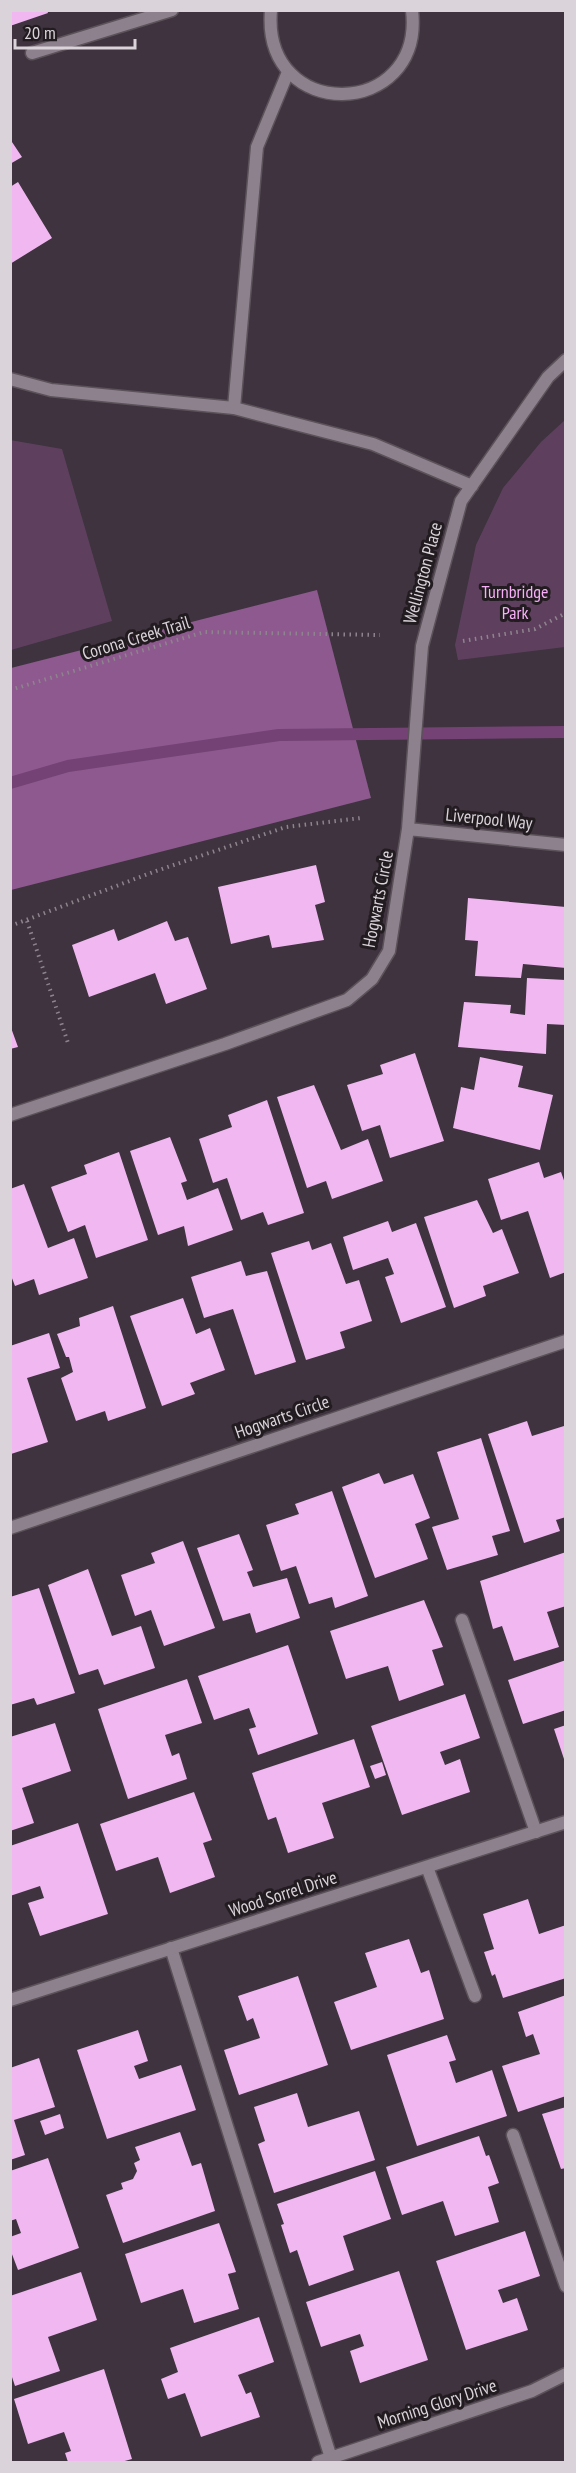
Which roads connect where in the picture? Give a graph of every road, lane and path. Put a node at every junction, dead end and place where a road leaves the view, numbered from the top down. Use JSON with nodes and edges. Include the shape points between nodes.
{"nodes":[{"id":1,"x":172,"y":10,"type":"edge"},
{"id":2,"x":270,"y":10,"type":"edge"},
{"id":3,"x":412,"y":10,"type":"edge"},
{"id":4,"x":32,"y":53,"type":"dead end"},
{"id":5,"x":288,"y":72,"type":"junction"},
{"id":6,"x":566,"y":360,"type":"edge"},
{"id":7,"x":10,"y":379,"type":"edge"},
{"id":8,"x":234,"y":408,"type":"junction"},
{"id":9,"x":472,"y":486,"type":"junction"},
{"id":10,"x":566,"y":613,"type":"edge"},
{"id":11,"x":380,"y":636,"type":"dead end"},
{"id":12,"x":463,"y":641,"type":"dead end"},
{"id":13,"x":10,"y":690,"type":"edge"},
{"id":14,"x":361,"y":818,"type":"dead end"},
{"id":15,"x":408,"y":829,"type":"junction"},
{"id":16,"x":566,"y":845,"type":"edge"},
{"id":17,"x":27,"y":921,"type":"junction"},
{"id":18,"x":10,"y":926,"type":"edge"},
{"id":19,"x":69,"y":1046,"type":"dead end"},
{"id":20,"x":10,"y":1115,"type":"edge"},
{"id":21,"x":566,"y":1341,"type":"edge"},
{"id":22,"x":10,"y":1528,"type":"edge"},
{"id":23,"x":462,"y":1620,"type":"dead end"},
{"id":24,"x":566,"y":1822,"type":"edge"},
{"id":25,"x":536,"y":1832,"type":"junction"},
{"id":26,"x":427,"y":1867,"type":"junction"},
{"id":27,"x":171,"y":1948,"type":"junction"},
{"id":28,"x":475,"y":1996,"type":"dead end"},
{"id":29,"x":10,"y":2000,"type":"edge"},
{"id":30,"x":513,"y":2135,"type":"dead end"},
{"id":31,"x":566,"y":2286,"type":"edge"},
{"id":32,"x":566,"y":2374,"type":"edge"},
{"id":33,"x":325,"y":2461,"type":"edge"}],
"edges":[{"from":1,"to":4,"type":"street"},
{"from":2,"to":5,"type":"street","via":[[269,29],[275,52]]},
{"from":3,"to":5,"type":"street","via":[[414,27],[409,51],[395,72],[377,87],[352,95],[328,94],[306,87]]},
{"from":5,"to":8,"type":"street","via":[[257,147]]},
{"from":6,"to":9,"type":"street","name":"Wellington Place","via":[[548,377]]},
{"from":7,"to":8,"type":"street","via":[[51,390]]},
{"from":8,"to":9,"type":"street","via":[[373,444]]},
{"from":9,"to":15,"type":"street","name":"Wellington Place","via":[[461,501],[422,646]]},
{"from":10,"to":12,"type":"path","via":[[535,629]]},
{"from":11,"to":13,"type":"path","name":"Corona Creek Trail","via":[[204,632]]},
{"from":14,"to":17,"type":"path","via":[[286,826]]},
{"from":15,"to":16,"type":"street","name":"Liverpool Way"},
{"from":15,"to":20,"type":"street","name":"Hogwarts Circle","via":[[389,951],[372,979],[347,1000]]},
{"from":17,"to":18,"type":"path"},
{"from":17,"to":19,"type":"path"},
{"from":21,"to":22,"type":"street","name":"Hogwarts Circle"},
{"from":23,"to":25,"type":"street"},
{"from":24,"to":25,"type":"street","name":"Wood Sorrel Drive"},
{"from":25,"to":26,"type":"street","name":"Wood Sorrel Drive"},
{"from":26,"to":27,"type":"street","name":"Wood Sorrel Drive"},
{"from":26,"to":28,"type":"street"},
{"from":27,"to":29,"type":"street","name":"Wood Sorrel Drive"},
{"from":27,"to":33,"type":"street"},
{"from":30,"to":31,"type":"street"},
{"from":32,"to":33,"type":"street","name":"Morning Glory Drive","via":[[532,2391]]}]}
